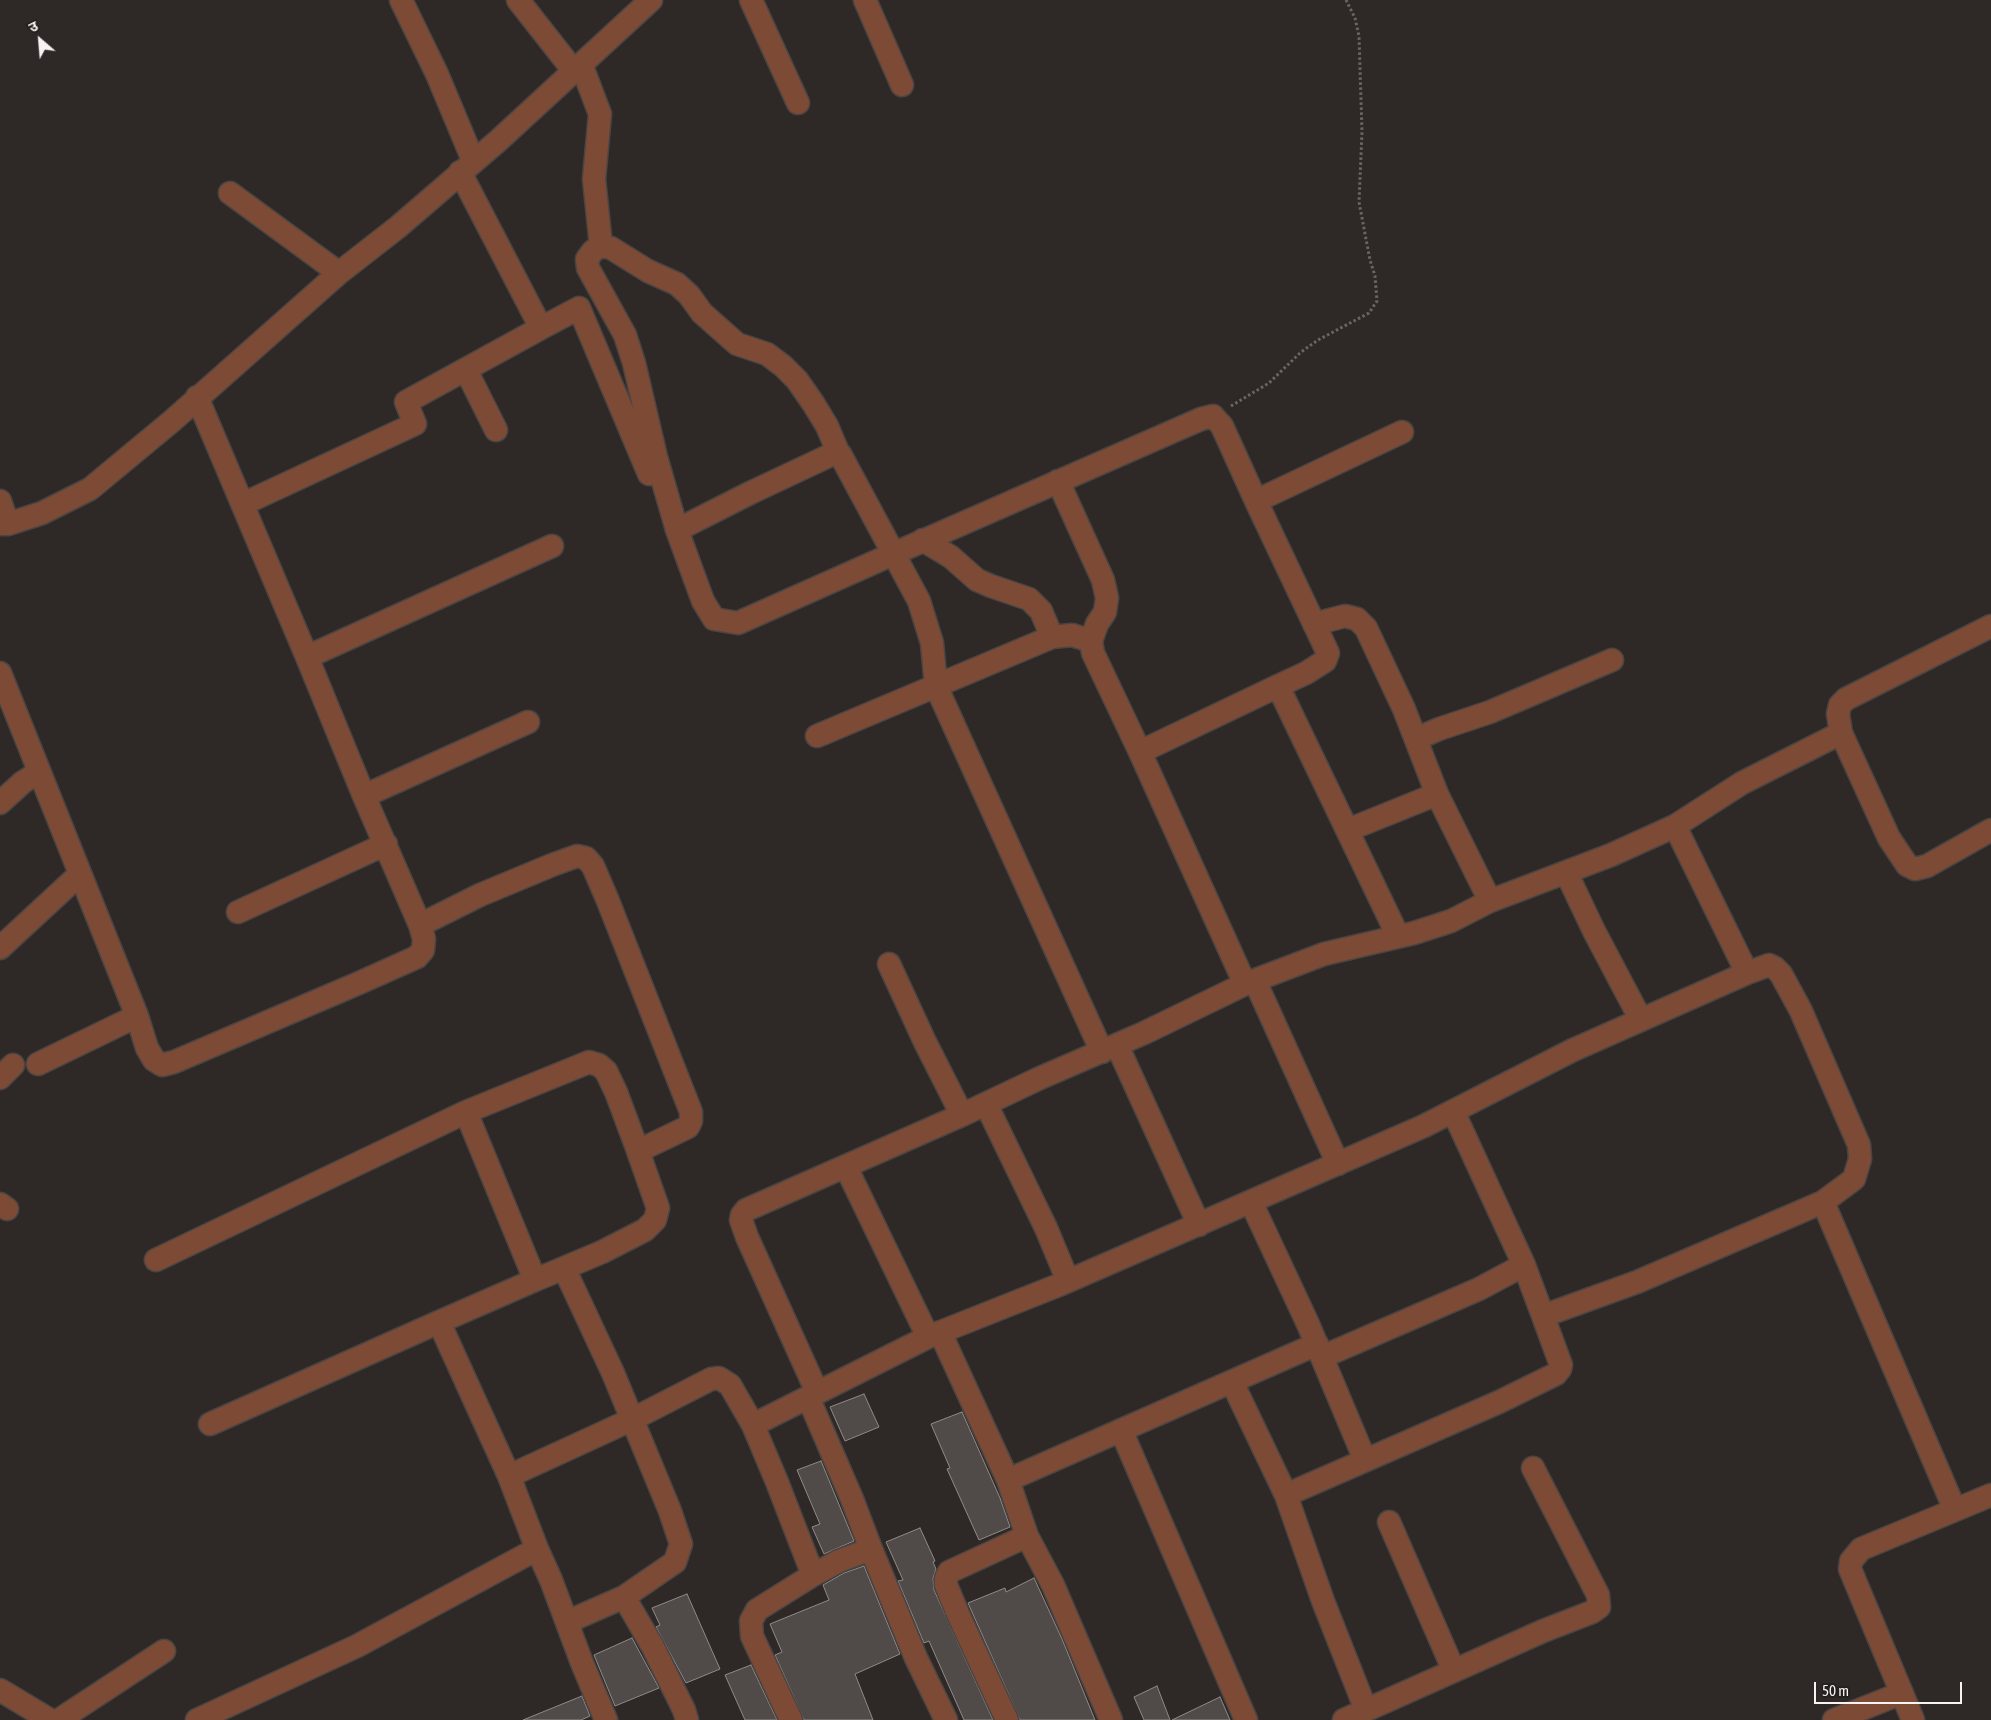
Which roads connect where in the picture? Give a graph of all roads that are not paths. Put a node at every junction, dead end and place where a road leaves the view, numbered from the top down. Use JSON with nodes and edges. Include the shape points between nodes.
{"nodes":[{"id":1,"x":400,"y":0,"type":"edge"},
{"id":2,"x":518,"y":0,"type":"edge"},
{"id":3,"x":651,"y":0,"type":"edge"},
{"id":4,"x":752,"y":0,"type":"edge"},
{"id":5,"x":865,"y":0,"type":"edge"},
{"id":6,"x":577,"y":67,"type":"junction"},
{"id":7,"x":902,"y":84,"type":"dead end"},
{"id":8,"x":798,"y":103,"type":"dead end"},
{"id":9,"x":467,"y":166,"type":"junction"},
{"id":10,"x":230,"y":193,"type":"dead end"},
{"id":11,"x":601,"y":246,"type":"junction"},
{"id":12,"x":339,"y":273,"type":"junction"},
{"id":13,"x":541,"y":328,"type":"junction"},
{"id":14,"x":466,"y":370,"type":"junction"},
{"id":15,"x":197,"y":397,"type":"junction"},
{"id":16,"x":496,"y":430,"type":"dead end"},
{"id":17,"x":1402,"y":432,"type":"dead end"},
{"id":18,"x":838,"y":452,"type":"junction"},
{"id":19,"x":1058,"y":481,"type":"junction"},
{"id":20,"x":666,"y":493,"type":"junction"},
{"id":21,"x":0,"y":501,"type":"edge"},
{"id":22,"x":1256,"y":501,"type":"junction"},
{"id":23,"x":242,"y":504,"type":"junction"},
{"id":24,"x":4,"y":524,"type":"edge"},
{"id":25,"x":677,"y":530,"type":"junction"},
{"id":26,"x":923,"y":540,"type":"junction"},
{"id":27,"x":552,"y":546,"type":"dead end"},
{"id":28,"x":893,"y":554,"type":"junction"},
{"id":29,"x":1314,"y":624,"type":"junction"},
{"id":30,"x":1991,"y":626,"type":"edge"},
{"id":31,"x":1052,"y":638,"type":"junction"},
{"id":32,"x":1091,"y":641,"type":"junction"},
{"id":33,"x":307,"y":656,"type":"junction"},
{"id":34,"x":1612,"y":660,"type":"dead end"},
{"id":35,"x":0,"y":673,"type":"edge"},
{"id":36,"x":936,"y":686,"type":"junction"},
{"id":37,"x":1278,"y":686,"type":"junction"},
{"id":38,"x":528,"y":722,"type":"dead end"},
{"id":39,"x":1841,"y":733,"type":"junction"},
{"id":40,"x":817,"y":736,"type":"dead end"},
{"id":41,"x":1416,"y":740,"type":"junction"},
{"id":42,"x":1140,"y":752,"type":"junction"},
{"id":43,"x":39,"y":772,"type":"junction"},
{"id":44,"x":1437,"y":794,"type":"junction"},
{"id":45,"x":364,"y":796,"type":"junction"},
{"id":46,"x":0,"y":803,"type":"edge"},
{"id":47,"x":1675,"y":826,"type":"junction"},
{"id":48,"x":1348,"y":830,"type":"junction"},
{"id":49,"x":1991,"y":830,"type":"edge"},
{"id":50,"x":386,"y":844,"type":"junction"},
{"id":51,"x":1566,"y":872,"type":"junction"},
{"id":52,"x":80,"y":874,"type":"junction"},
{"id":53,"x":1490,"y":901,"type":"junction"},
{"id":54,"x":238,"y":912,"type":"dead end"},
{"id":55,"x":420,"y":925,"type":"junction"},
{"id":56,"x":1398,"y":936,"type":"junction"},
{"id":57,"x":0,"y":948,"type":"edge"},
{"id":58,"x":889,"y":964,"type":"dead end"},
{"id":59,"x":1747,"y":973,"type":"junction"},
{"id":60,"x":1250,"y":982,"type":"junction"},
{"id":61,"x":137,"y":1016,"type":"junction"},
{"id":62,"x":1641,"y":1020,"type":"junction"},
{"id":63,"x":1109,"y":1048,"type":"junction"},
{"id":64,"x":38,"y":1064,"type":"dead end"},
{"id":65,"x":986,"y":1104,"type":"junction"},
{"id":66,"x":1453,"y":1111,"type":"junction"},
{"id":67,"x":466,"y":1112,"type":"junction"},
{"id":68,"x":962,"y":1115,"type":"junction"},
{"id":69,"x":638,"y":1151,"type":"junction"},
{"id":70,"x":1338,"y":1164,"type":"junction"},
{"id":71,"x":846,"y":1167,"type":"junction"},
{"id":72,"x":1251,"y":1202,"type":"junction"},
{"id":73,"x":1824,"y":1202,"type":"junction"},
{"id":74,"x":1199,"y":1225,"type":"junction"},
{"id":75,"x":156,"y":1260,"type":"dead end"},
{"id":76,"x":1524,"y":1265,"type":"junction"},
{"id":77,"x":564,"y":1268,"type":"junction"},
{"id":78,"x":535,"y":1280,"type":"junction"},
{"id":79,"x":1068,"y":1281,"type":"junction"},
{"id":80,"x":1543,"y":1316,"type":"junction"},
{"id":81,"x":438,"y":1322,"type":"junction"},
{"id":82,"x":934,"y":1334,"type":"junction"},
{"id":83,"x":1319,"y":1351,"type":"junction"},
{"id":84,"x":1232,"y":1382,"type":"junction"},
{"id":85,"x":812,"y":1394,"type":"junction"},
{"id":86,"x":633,"y":1419,"type":"junction"},
{"id":87,"x":210,"y":1424,"type":"dead end"},
{"id":88,"x":753,"y":1425,"type":"junction"},
{"id":89,"x":1121,"y":1430,"type":"junction"},
{"id":90,"x":1365,"y":1460,"type":"junction"},
{"id":91,"x":1533,"y":1468,"type":"dead end"},
{"id":92,"x":508,"y":1476,"type":"junction"},
{"id":93,"x":1008,"y":1480,"type":"junction"},
{"id":94,"x":1286,"y":1495,"type":"junction"},
{"id":95,"x":1991,"y":1495,"type":"edge"},
{"id":96,"x":1955,"y":1510,"type":"junction"},
{"id":97,"x":1389,"y":1522,"type":"dead end"},
{"id":98,"x":1027,"y":1536,"type":"junction"},
{"id":99,"x":536,"y":1549,"type":"junction"},
{"id":100,"x":871,"y":1549,"type":"junction"},
{"id":101,"x":813,"y":1575,"type":"junction"},
{"id":102,"x":624,"y":1597,"type":"junction"},
{"id":103,"x":567,"y":1622,"type":"junction"},
{"id":104,"x":164,"y":1651,"type":"dead end"},
{"id":105,"x":1454,"y":1671,"type":"junction"},
{"id":106,"x":0,"y":1690,"type":"edge"},
{"id":107,"x":1902,"y":1693,"type":"junction"},
{"id":108,"x":1366,"y":1710,"type":"junction"},
{"id":109,"x":50,"y":1720,"type":"edge"},
{"id":110,"x":59,"y":1720,"type":"edge"},
{"id":111,"x":197,"y":1720,"type":"edge"},
{"id":112,"x":606,"y":1720,"type":"edge"},
{"id":113,"x":687,"y":1720,"type":"edge"},
{"id":114,"x":791,"y":1720,"type":"edge"},
{"id":115,"x":946,"y":1720,"type":"edge"},
{"id":116,"x":1007,"y":1720,"type":"edge"},
{"id":117,"x":1111,"y":1720,"type":"edge"},
{"id":118,"x":1246,"y":1720,"type":"edge"},
{"id":119,"x":1344,"y":1720,"type":"edge"},
{"id":120,"x":1834,"y":1720,"type":"edge"},
{"id":121,"x":1913,"y":1720,"type":"edge"}],
"edges":[{"from":1,"to":9,"type":"street","via":[[437,74]]},
{"from":2,"to":6,"type":"street"},
{"from":3,"to":6,"type":"street"},
{"from":4,"to":8,"type":"street"},
{"from":5,"to":7,"type":"street"},
{"from":6,"to":9,"type":"street"},
{"from":6,"to":11,"type":"street","via":[[600,114],[594,179]]},
{"from":9,"to":12,"type":"street","via":[[398,227]]},
{"from":9,"to":13,"type":"street"},
{"from":10,"to":12,"type":"street"},
{"from":11,"to":18,"type":"street","via":[[677,284],[690,295],[702,313],[737,344],[767,354],[782,366],[797,380],[813,404]]},
{"from":11,"to":20,"type":"street","via":[[587,259],[588,268],[625,335]]},
{"from":12,"to":15,"type":"street"},
{"from":13,"to":14,"type":"street"},
{"from":13,"to":20,"type":"street","via":[[579,308],[651,479]]},
{"from":14,"to":16,"type":"street"},
{"from":14,"to":23,"type":"street","via":[[406,402],[415,424]]},
{"from":15,"to":23,"type":"street"},
{"from":15,"to":24,"type":"street","via":[[90,489],[42,513]]},
{"from":17,"to":22,"type":"street"},
{"from":18,"to":25,"type":"street"},
{"from":18,"to":28,"type":"street"},
{"from":19,"to":22,"type":"street","via":[[1212,416],[1222,426]]},
{"from":19,"to":26,"type":"street"},
{"from":19,"to":32,"type":"street","via":[[1103,580],[1107,598],[1105,612]]},
{"from":20,"to":25,"type":"street"},
{"from":21,"to":24,"type":"street"},
{"from":22,"to":29,"type":"street"},
{"from":23,"to":33,"type":"street"},
{"from":25,"to":28,"type":"street","via":[[703,601],[714,619],[730,623],[738,623]]},
{"from":26,"to":28,"type":"street"},
{"from":26,"to":31,"type":"street","via":[[951,557],[978,580],[1029,599],[1041,611]]},
{"from":27,"to":33,"type":"street"},
{"from":28,"to":36,"type":"street","via":[[927,621]]},
{"from":29,"to":37,"type":"street","via":[[1328,653],[1325,661]]},
{"from":29,"to":41,"type":"street","via":[[1345,616],[1357,619],[1366,628]]},
{"from":30,"to":39,"type":"street","via":[[1846,699],[1838,714]]},
{"from":31,"to":32,"type":"street","via":[[1072,635]]},
{"from":31,"to":36,"type":"street"},
{"from":32,"to":42,"type":"street","via":[[1093,653]]},
{"from":33,"to":45,"type":"street"},
{"from":34,"to":41,"type":"street"},
{"from":35,"to":43,"type":"street"},
{"from":36,"to":40,"type":"street"},
{"from":36,"to":63,"type":"street"},
{"from":37,"to":42,"type":"street"},
{"from":37,"to":48,"type":"street"},
{"from":38,"to":45,"type":"street"},
{"from":39,"to":47,"type":"street","via":[[1742,783]]},
{"from":39,"to":49,"type":"street","via":[[1889,838],[1907,865],[1915,869],[1927,866]]},
{"from":41,"to":44,"type":"street"},
{"from":42,"to":60,"type":"street"},
{"from":43,"to":46,"type":"street"},
{"from":43,"to":52,"type":"street"},
{"from":44,"to":48,"type":"street"},
{"from":44,"to":53,"type":"street"},
{"from":45,"to":50,"type":"street"},
{"from":47,"to":51,"type":"street"},
{"from":47,"to":59,"type":"street"},
{"from":48,"to":56,"type":"street"},
{"from":50,"to":54,"type":"street"},
{"from":50,"to":55,"type":"street"},
{"from":51,"to":53,"type":"street"},
{"from":51,"to":62,"type":"street"},
{"from":52,"to":57,"type":"street"},
{"from":52,"to":61,"type":"street"},
{"from":53,"to":56,"type":"street","via":[[1451,921]]},
{"from":55,"to":61,"type":"street","via":[[424,939],[423,950],[418,957],[174,1062],[162,1065],[154,1060]]},
{"from":55,"to":69,"type":"street","via":[[480,895],[577,856],[586,858],[593,866],[629,951],[691,1112],[688,1127]]},
{"from":56,"to":60,"type":"street","via":[[1324,954]]},
{"from":58,"to":68,"type":"street"},
{"from":59,"to":62,"type":"street"},
{"from":59,"to":73,"type":"street","via":[[1769,965],[1781,974],[1801,1011],[1859,1145],[1860,1159],[1854,1179]]},
{"from":60,"to":63,"type":"street"},
{"from":60,"to":70,"type":"street"},
{"from":61,"to":64,"type":"street"},
{"from":62,"to":66,"type":"street","via":[[1573,1050]]},
{"from":63,"to":65,"type":"street"},
{"from":63,"to":74,"type":"street"},
{"from":65,"to":68,"type":"street"},
{"from":65,"to":79,"type":"street"},
{"from":66,"to":70,"type":"street"},
{"from":66,"to":76,"type":"street"},
{"from":67,"to":69,"type":"street","via":[[590,1062],[606,1071]]},
{"from":67,"to":75,"type":"street"},
{"from":67,"to":78,"type":"street"},
{"from":68,"to":71,"type":"street"},
{"from":69,"to":77,"type":"street","via":[[658,1208],[655,1220],[645,1230]]},
{"from":70,"to":72,"type":"street"},
{"from":71,"to":82,"type":"street"},
{"from":71,"to":85,"type":"street","via":[[742,1214],[747,1238]]},
{"from":72,"to":74,"type":"street"},
{"from":72,"to":83,"type":"street"},
{"from":73,"to":80,"type":"street","via":[[1636,1282]]},
{"from":73,"to":96,"type":"street"},
{"from":74,"to":79,"type":"street"},
{"from":76,"to":80,"type":"street"},
{"from":76,"to":83,"type":"street","via":[[1479,1289]]},
{"from":77,"to":78,"type":"street"},
{"from":77,"to":86,"type":"street"},
{"from":78,"to":81,"type":"street"},
{"from":79,"to":82,"type":"street"},
{"from":80,"to":90,"type":"street","via":[[1561,1365],[1556,1374]]},
{"from":81,"to":87,"type":"street"},
{"from":81,"to":92,"type":"street"},
{"from":82,"to":85,"type":"street"},
{"from":82,"to":93,"type":"street"},
{"from":83,"to":84,"type":"street"},
{"from":83,"to":90,"type":"street"},
{"from":84,"to":89,"type":"street"},
{"from":84,"to":94,"type":"street"},
{"from":85,"to":88,"type":"street"},
{"from":85,"to":100,"type":"street"},
{"from":86,"to":88,"type":"street","via":[[719,1378],[730,1385]]},
{"from":86,"to":92,"type":"street"},
{"from":86,"to":102,"type":"street","via":[[681,1544],[675,1562]]},
{"from":88,"to":101,"type":"street"},
{"from":89,"to":93,"type":"street"},
{"from":89,"to":118,"type":"street"},
{"from":90,"to":94,"type":"street"},
{"from":91,"to":105,"type":"street","via":[[1598,1595],[1599,1607]]},
{"from":92,"to":99,"type":"street"},
{"from":93,"to":98,"type":"street"},
{"from":94,"to":108,"type":"street"},
{"from":95,"to":96,"type":"street"},
{"from":96,"to":107,"type":"street","via":[[1861,1549],[1851,1561],[1850,1570]]},
{"from":97,"to":105,"type":"street"},
{"from":98,"to":116,"type":"street","via":[[949,1572],[946,1578],[958,1614]]},
{"from":98,"to":117,"type":"street","via":[[1053,1585]]},
{"from":99,"to":103,"type":"street"},
{"from":99,"to":111,"type":"street","via":[[357,1646]]},
{"from":100,"to":101,"type":"street"},
{"from":100,"to":115,"type":"street","via":[[916,1658]]},
{"from":101,"to":114,"type":"street","via":[[757,1610],[751,1621],[752,1636]]},
{"from":102,"to":103,"type":"street"},
{"from":102,"to":113,"type":"street"},
{"from":103,"to":112,"type":"street"},
{"from":104,"to":110,"type":"street"},
{"from":105,"to":108,"type":"street"},
{"from":106,"to":109,"type":"street"},
{"from":107,"to":120,"type":"street"},
{"from":107,"to":121,"type":"street"},
{"from":108,"to":119,"type":"street"}]}
